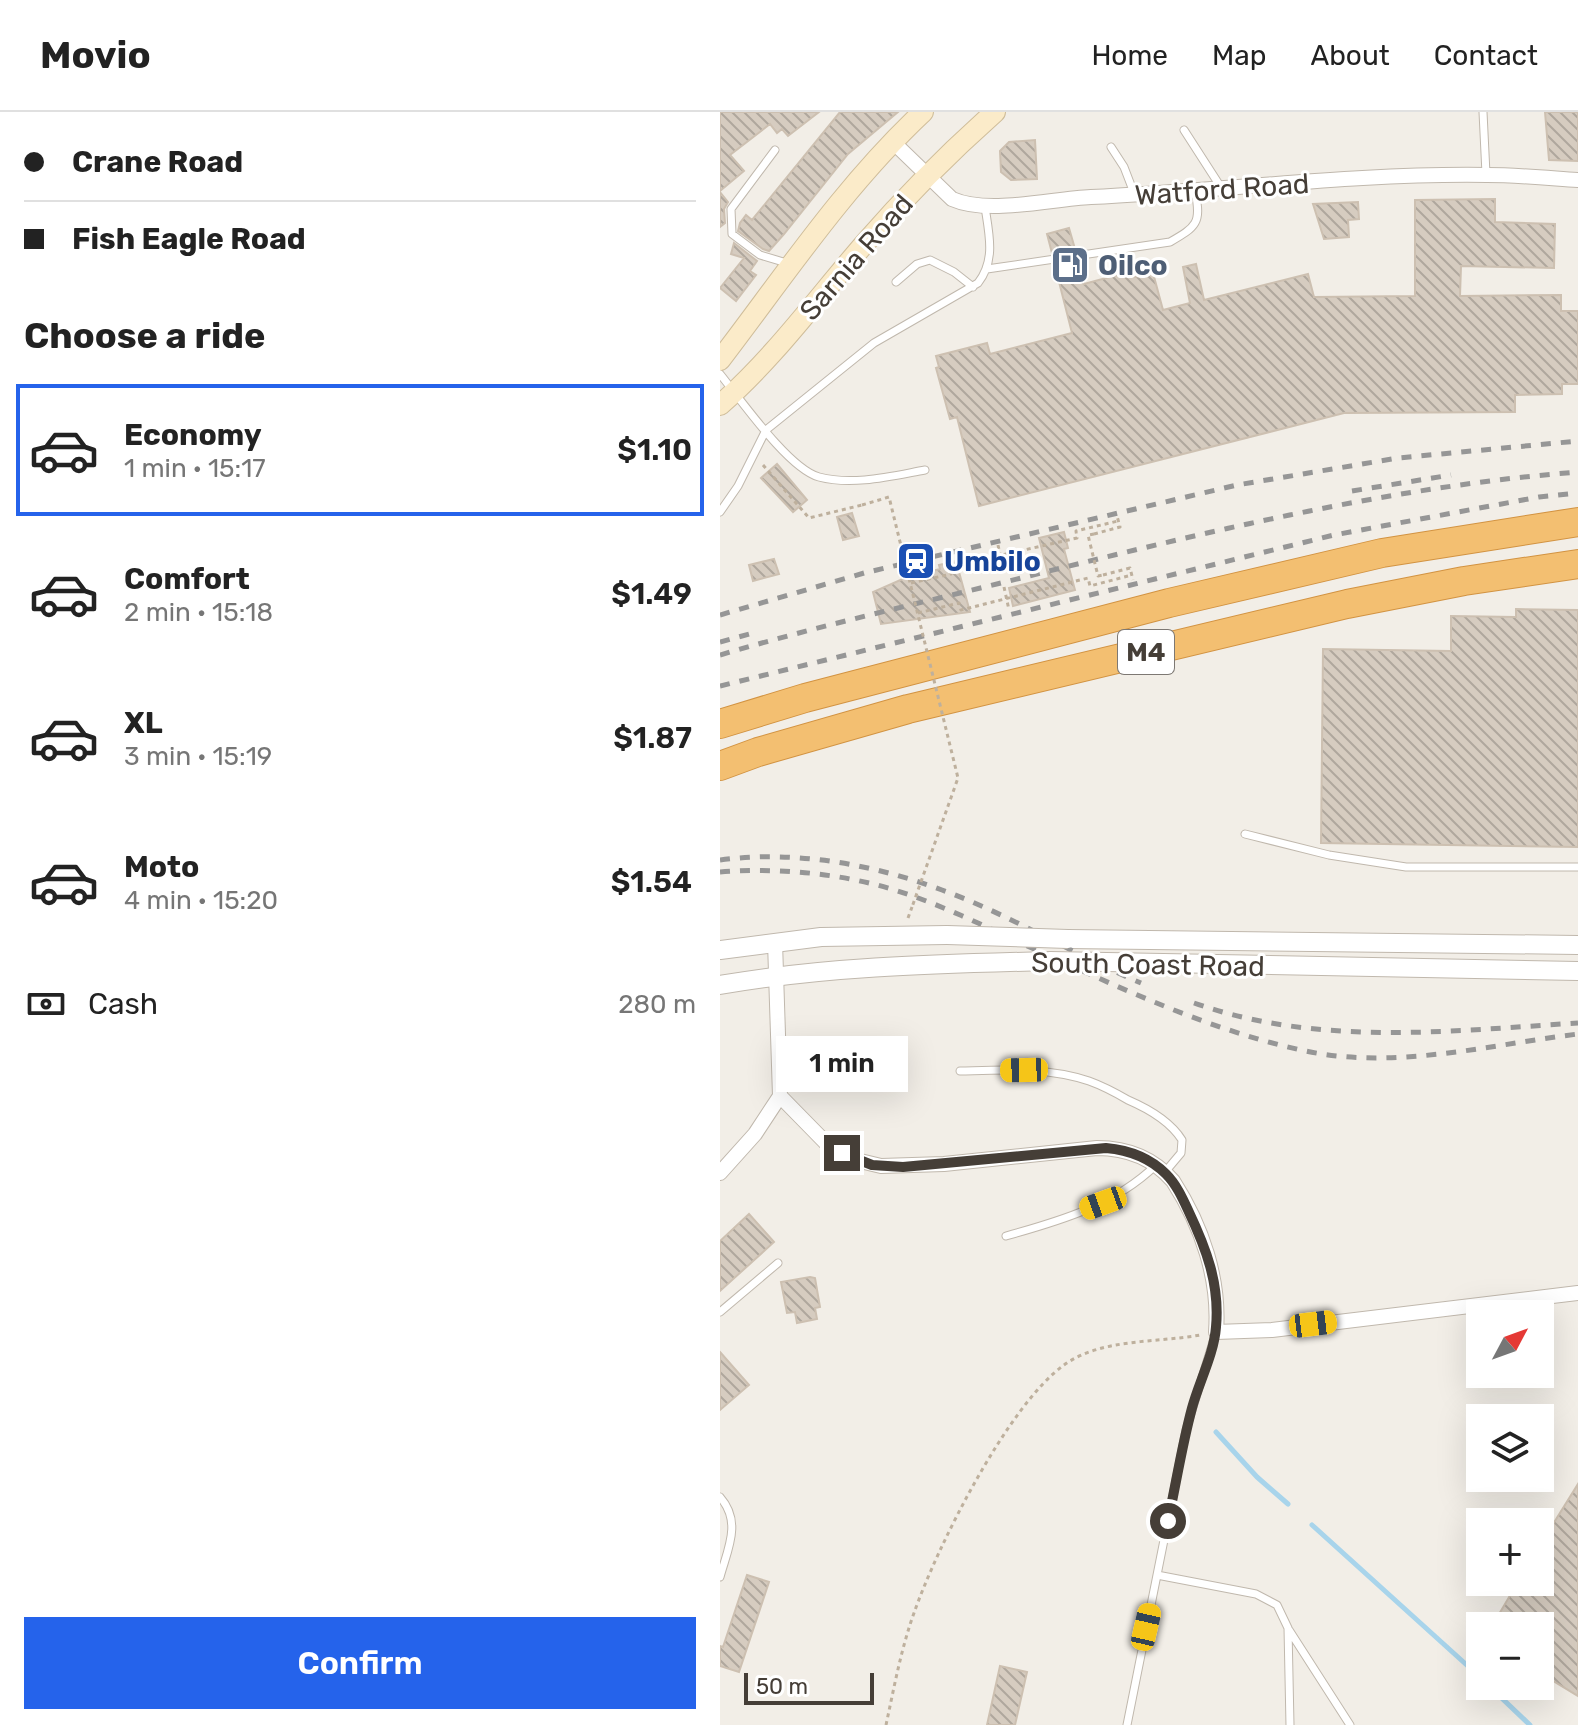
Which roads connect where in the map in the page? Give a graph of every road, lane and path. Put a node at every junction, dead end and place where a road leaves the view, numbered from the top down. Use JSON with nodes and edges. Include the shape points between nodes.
{"nodes":[{"id":1,"x":923,"y":112,"type":"edge"},
{"id":2,"x":995,"y":112,"type":"edge"},
{"id":3,"x":1483,"y":112,"type":"edge"},
{"id":4,"x":1184,"y":130,"type":"dead end"},
{"id":5,"x":892,"y":141,"type":"junction"},
{"id":6,"x":1111,"y":147,"type":"dead end"},
{"id":7,"x":775,"y":150,"type":"dead end"},
{"id":8,"x":1486,"y":174,"type":"junction"},
{"id":9,"x":927,"y":176,"type":"junction"},
{"id":10,"x":1578,"y":180,"type":"edge"},
{"id":11,"x":1223,"y":190,"type":"junction"},
{"id":12,"x":1195,"y":192,"type":"junction"},
{"id":13,"x":1135,"y":195,"type":"junction"},
{"id":14,"x":985,"y":207,"type":"junction"},
{"id":15,"x":792,"y":265,"type":"junction"},
{"id":16,"x":987,"y":269,"type":"junction"},
{"id":17,"x":896,"y":282,"type":"dead end"},
{"id":18,"x":973,"y":287,"type":"junction"},
{"id":19,"x":720,"y":360,"type":"edge"},
{"id":20,"x":720,"y":374,"type":"edge"},
{"id":21,"x":727,"y":399,"type":"edge"},
{"id":22,"x":766,"y":430,"type":"junction"},
{"id":23,"x":754,"y":454,"type":"junction"},
{"id":24,"x":925,"y":470,"type":"dead end"},
{"id":25,"x":720,"y":512,"type":"edge"},
{"id":26,"x":1578,"y":522,"type":"edge"},
{"id":27,"x":998,"y":545,"type":"dead end"},
{"id":28,"x":1000,"y":555,"type":"junction"},
{"id":29,"x":1578,"y":564,"type":"edge"},
{"id":30,"x":1003,"y":568,"type":"dead end"},
{"id":31,"x":911,"y":583,"type":"junction"},
{"id":32,"x":1004,"y":587,"type":"dead end"},
{"id":33,"x":1006,"y":598,"type":"junction"},
{"id":34,"x":1009,"y":610,"type":"dead end"},
{"id":35,"x":918,"y":613,"type":"junction"},
{"id":36,"x":720,"y":724,"type":"edge"},
{"id":37,"x":720,"y":766,"type":"edge"},
{"id":38,"x":1245,"y":834,"type":"dead end"},
{"id":39,"x":1578,"y":867,"type":"edge"},
{"id":40,"x":909,"y":917,"type":"dead end"},
{"id":41,"x":775,"y":942,"type":"junction"},
{"id":42,"x":1578,"y":945,"type":"edge"},
{"id":43,"x":720,"y":950,"type":"edge"},
{"id":44,"x":1578,"y":971,"type":"edge"},
{"id":45,"x":777,"y":975,"type":"junction"},
{"id":46,"x":720,"y":985,"type":"edge"},
{"id":47,"x":960,"y":1071,"type":"dead end"},
{"id":48,"x":780,"y":1096,"type":"junction"},
{"id":49,"x":1160,"y":1169,"type":"junction"},
{"id":50,"x":720,"y":1173,"type":"edge"},
{"id":51,"x":1006,"y":1236,"type":"dead end"},
{"id":52,"x":778,"y":1263,"type":"dead end"},
{"id":53,"x":1578,"y":1293,"type":"edge"},
{"id":54,"x":720,"y":1312,"type":"edge"},
{"id":55,"x":1216,"y":1332,"type":"junction"},
{"id":56,"x":720,"y":1497,"type":"edge"},
{"id":57,"x":1157,"y":1575,"type":"junction"},
{"id":58,"x":720,"y":1577,"type":"edge"},
{"id":59,"x":1288,"y":1628,"type":"junction"},
{"id":60,"x":886,"y":1725,"type":"edge"},
{"id":61,"x":1127,"y":1725,"type":"edge"},
{"id":62,"x":1290,"y":1725,"type":"edge"},
{"id":63,"x":1350,"y":1725,"type":"edge"}],
"edges":[{"from":1,"to":5,"type":"main road","name":"Sarnia Road"},
{"from":2,"to":9,"type":"main road","name":"Sarnia Road"},
{"from":3,"to":8,"type":"lane"},
{"from":4,"to":11,"type":"lane"},
{"from":5,"to":9,"type":"street","name":"Watford Road"},
{"from":5,"to":15,"type":"main road","name":"Sarnia Road","via":[[826,216]]},
{"from":6,"to":13,"type":"lane"},
{"from":7,"to":15,"type":"lane","via":[[731,209],[732,234],[760,255]]},
{"from":8,"to":10,"type":"street","name":"Watford Road"},
{"from":8,"to":11,"type":"street","name":"Watford Road"},
{"from":9,"to":14,"type":"street","name":"Watford Road","via":[[952,199]]},
{"from":9,"to":21,"type":"main road","name":"Sarnia Road"},
{"from":11,"to":12,"type":"street","name":"Watford Road"},
{"from":12,"to":13,"type":"street","name":"Watford Road"},
{"from":12,"to":16,"type":"lane","via":[[1195,223],[1170,242]]},
{"from":13,"to":14,"type":"street","name":"Watford Road"},
{"from":14,"to":16,"type":"lane"},
{"from":15,"to":19,"type":"main road","name":"Sarnia Road"},
{"from":16,"to":18,"type":"lane"},
{"from":17,"to":18,"type":"lane","via":[[930,260]]},
{"from":18,"to":22,"type":"lane","via":[[874,343]]},
{"from":20,"to":21,"type":"lane"},
{"from":21,"to":22,"type":"lane"},
{"from":22,"to":23,"type":"lane"},
{"from":22,"to":24,"type":"lane","via":[[801,467],[820,478],[867,479]]},
{"from":23,"to":25,"type":"lane"},
{"from":23,"to":31,"type":"path","bridge":true,"via":[[809,518],[889,497]]},
{"from":26,"to":36,"type":"highway","number":"M4","via":[[1382,553],[1185,599]]},
{"from":27,"to":28,"type":"path"},
{"from":28,"to":30,"type":"path"},
{"from":28,"to":31,"type":"path"},
{"from":28,"to":33,"type":"path","bridge":true,"via":[[1077,538],[1076,531],[1118,518],[1120,527],[1088,535],[1098,576],[1130,568],[1132,577],[1090,586],[1088,578]]},
{"from":29,"to":37,"type":"highway","number":"M4","via":[[1347,604],[908,709]]},
{"from":31,"to":35,"type":"path","bridge":true},
{"from":32,"to":33,"type":"path"},
{"from":33,"to":34,"type":"path"},
{"from":33,"to":35,"type":"path","via":[[961,610],[959,603]]},
{"from":35,"to":40,"type":"path","bridge":true,"via":[[958,778]]},
{"from":38,"to":39,"type":"lane","via":[[1406,867]]},
{"from":41,"to":42,"type":"street","name":"South Coast Road","bridge":true,"via":[[947,935]]},
{"from":41,"to":43,"type":"street","name":"South Coast Road"},
{"from":41,"to":45,"type":"street"},
{"from":44,"to":45,"type":"street","name":"South Coast Road","bridge":true,"via":[[1050,961]]},
{"from":45,"to":46,"type":"street","name":"South Coast Road"},
{"from":45,"to":48,"type":"street"},
{"from":47,"to":49,"type":"lane","via":[[1024,1070],[1073,1077],[1147,1108],[1182,1140],[1181,1153]]},
{"from":48,"to":49,"type":"street","via":[[827,1144],[881,1166],[1097,1148],[1123,1150]]},
{"from":48,"to":50,"type":"street"},
{"from":49,"to":51,"type":"lane","via":[[1111,1199]]},
{"from":49,"to":55,"type":"street","via":[[1176,1186],[1206,1250],[1216,1287]]},
{"from":52,"to":54,"type":"lane"},
{"from":53,"to":55,"type":"street","via":[[1272,1330]]},
{"from":55,"to":57,"type":"lane","via":[[1192,1406]]},
{"from":55,"to":60,"type":"path","via":[[1089,1353],[1065,1364],[1042,1385],[997,1447],[928,1576]]},
{"from":56,"to":58,"type":"lane","via":[[730,1512],[733,1532]]},
{"from":57,"to":59,"type":"lane","via":[[1256,1594],[1277,1605]]},
{"from":57,"to":61,"type":"lane"},
{"from":59,"to":62,"type":"lane"},
{"from":59,"to":63,"type":"lane"}]}
